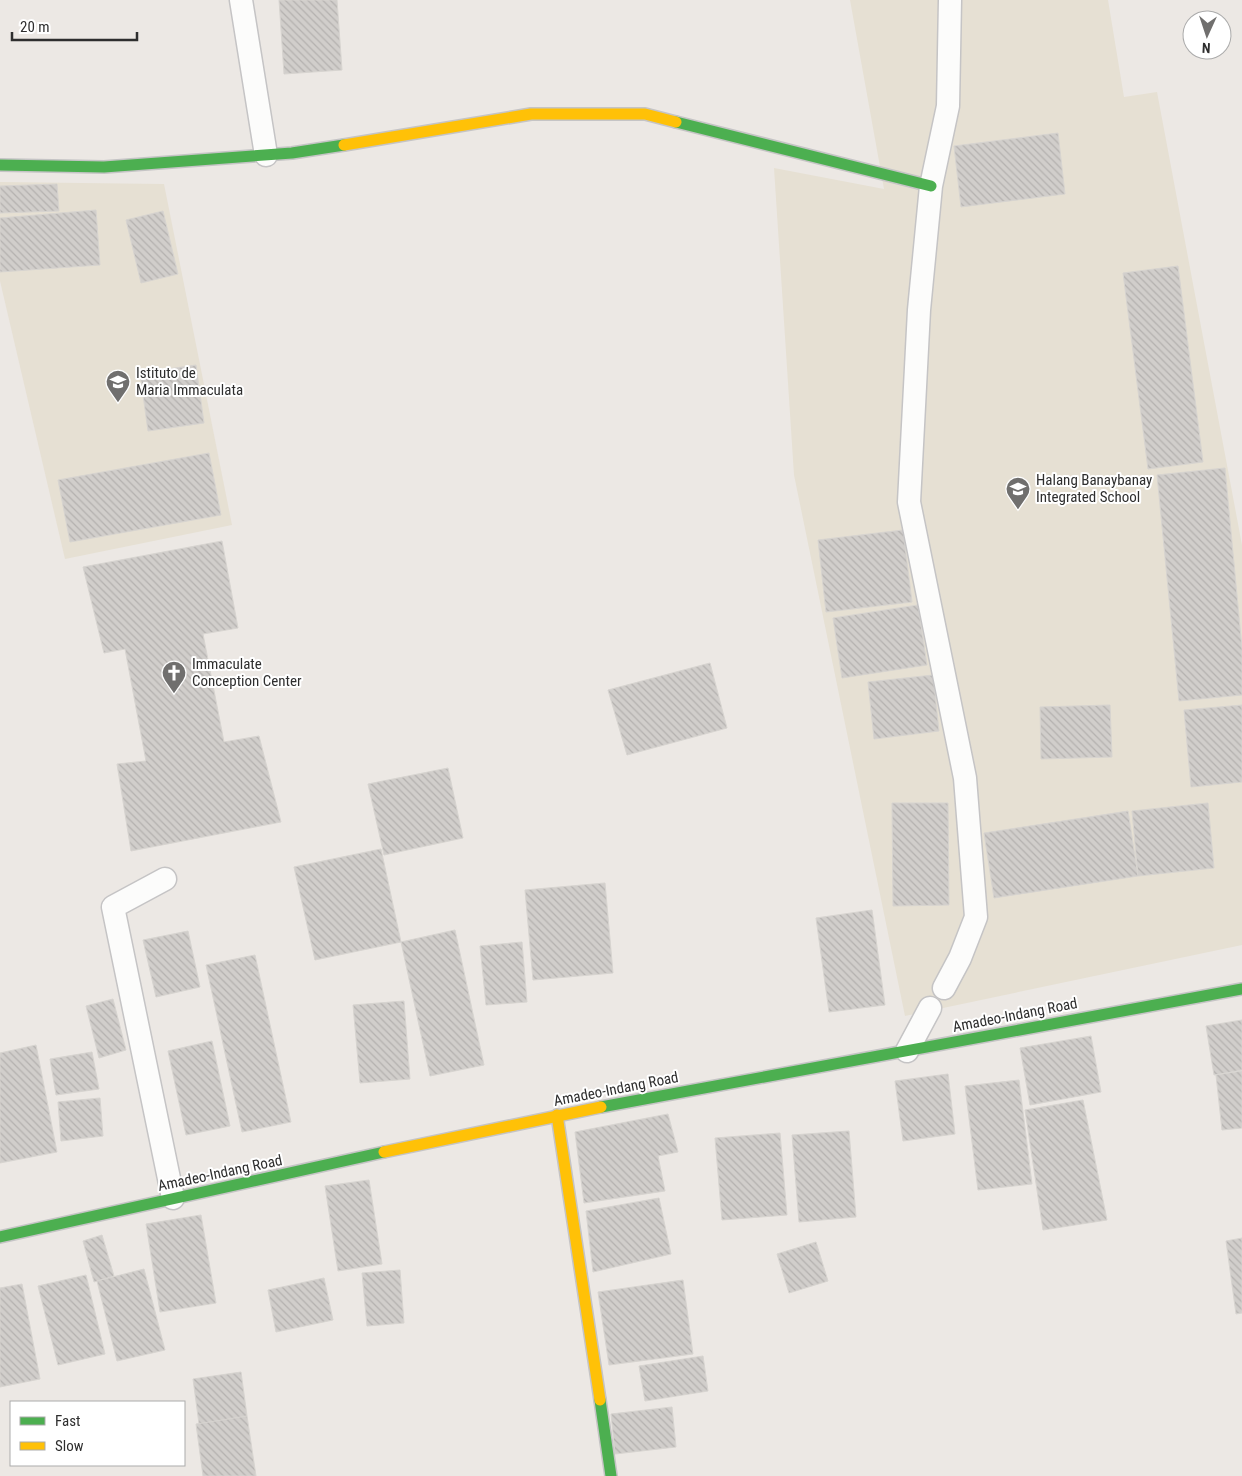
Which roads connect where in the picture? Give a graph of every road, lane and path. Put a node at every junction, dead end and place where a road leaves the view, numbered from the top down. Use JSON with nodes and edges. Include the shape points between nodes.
{"nodes":[{"id":1,"x":241,"y":0,"type":"edge"},
{"id":2,"x":950,"y":0,"type":"edge"},
{"id":3,"x":266,"y":155,"type":"junction"},
{"id":4,"x":0,"y":165,"type":"edge"},
{"id":5,"x":931,"y":186,"type":"junction"},
{"id":6,"x":165,"y":879,"type":"dead end"},
{"id":7,"x":944,"y":988,"type":"dead end"},
{"id":8,"x":1242,"y":988,"type":"edge"},
{"id":9,"x":930,"y":1008,"type":"dead end"},
{"id":10,"x":907,"y":1051,"type":"junction"},
{"id":11,"x":557,"y":1116,"type":"junction"},
{"id":12,"x":173,"y":1198,"type":"junction"},
{"id":13,"x":0,"y":1237,"type":"edge"},
{"id":14,"x":611,"y":1476,"type":"edge"}],
"edges":[{"from":1,"to":3,"type":"lane"},
{"from":2,"to":5,"type":"lane","via":[[948,106]]},
{"from":3,"to":4,"type":"street","via":[[104,167]]},
{"from":3,"to":5,"type":"street","via":[[531,114],[645,114]]},
{"from":5,"to":7,"type":"lane","via":[[919,310],[909,502],[965,778],[976,917]]},
{"from":6,"to":12,"type":"lane","via":[[113,907]]},
{"from":8,"to":10,"type":"street","name":"Amadeo-Indang Road"},
{"from":9,"to":10,"type":"lane"},
{"from":10,"to":11,"type":"street","name":"Amadeo-Indang Road"},
{"from":11,"to":12,"type":"street","name":"Amadeo-Indang Road"},
{"from":11,"to":14,"type":"street"},
{"from":12,"to":13,"type":"street","name":"Amadeo-Indang Road"}]}
